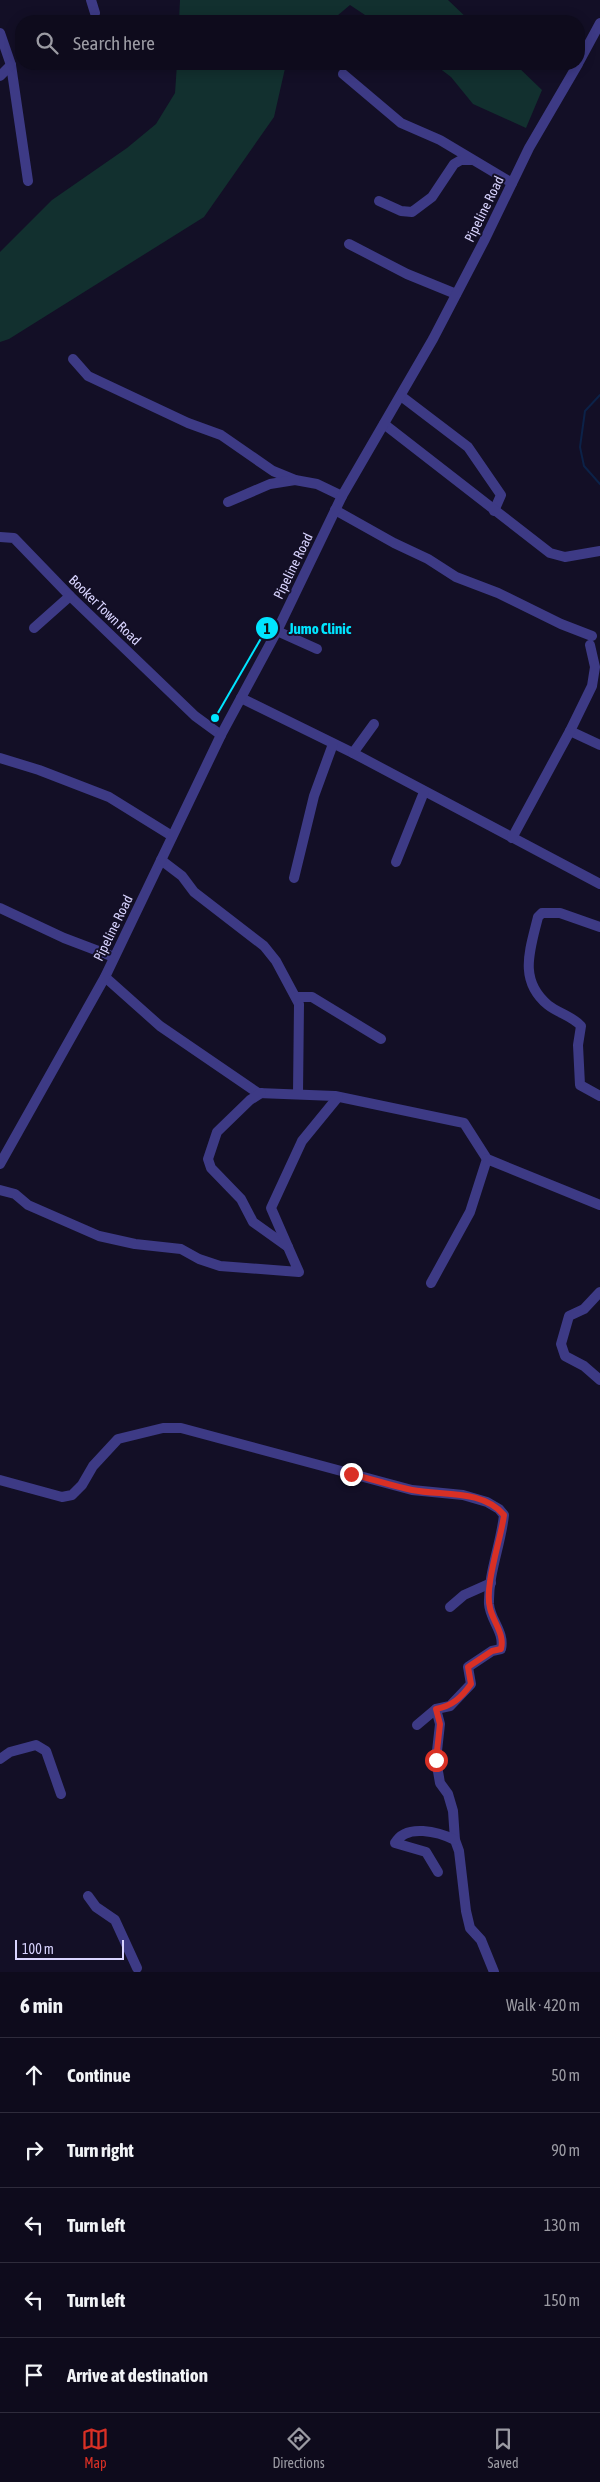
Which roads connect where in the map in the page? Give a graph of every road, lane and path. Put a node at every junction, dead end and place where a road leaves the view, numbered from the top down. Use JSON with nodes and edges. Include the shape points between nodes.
{"nodes":[{"id":1,"x":90,"y":0,"type":"edge"},
{"id":2,"x":95,"y":13,"type":"dead end"},
{"id":3,"x":600,"y":23,"type":"edge"},
{"id":4,"x":0,"y":33,"type":"edge"},
{"id":5,"x":585,"y":50,"type":"edge"},
{"id":6,"x":11,"y":65,"type":"junction"},
{"id":7,"x":574,"y":70,"type":"edge"},
{"id":8,"x":343,"y":74,"type":"dead end"},
{"id":9,"x":0,"y":76,"type":"edge"},
{"id":10,"x":472,"y":160,"type":"junction"},
{"id":11,"x":28,"y":181,"type":"dead end"},
{"id":12,"x":512,"y":183,"type":"junction"},
{"id":13,"x":379,"y":201,"type":"dead end"},
{"id":14,"x":349,"y":244,"type":"dead end"},
{"id":15,"x":456,"y":294,"type":"junction"},
{"id":16,"x":72,"y":359,"type":"dead end"},
{"id":17,"x":401,"y":396,"type":"junction"},
{"id":18,"x":384,"y":424,"type":"junction"},
{"id":19,"x":295,"y":480,"type":"junction"},
{"id":20,"x":342,"y":496,"type":"junction"},
{"id":21,"x":228,"y":502,"type":"dead end"},
{"id":22,"x":336,"y":510,"type":"junction"},
{"id":23,"x":494,"y":511,"type":"junction"},
{"id":24,"x":0,"y":537,"type":"edge"},
{"id":25,"x":600,"y":551,"type":"edge"},
{"id":26,"x":70,"y":596,"type":"junction"},
{"id":27,"x":34,"y":628,"type":"dead end"},
{"id":28,"x":277,"y":631,"type":"junction"},
{"id":29,"x":317,"y":649,"type":"dead end"},
{"id":30,"x":241,"y":698,"type":"junction"},
{"id":31,"x":374,"y":724,"type":"dead end"},
{"id":32,"x":570,"y":732,"type":"junction"},
{"id":33,"x":221,"y":735,"type":"junction"},
{"id":34,"x":333,"y":744,"type":"junction"},
{"id":35,"x":600,"y":745,"type":"edge"},
{"id":36,"x":353,"y":753,"type":"junction"},
{"id":37,"x":0,"y":758,"type":"edge"},
{"id":38,"x":424,"y":792,"type":"junction"},
{"id":39,"x":172,"y":836,"type":"junction"},
{"id":40,"x":512,"y":838,"type":"junction"},
{"id":41,"x":161,"y":860,"type":"junction"},
{"id":42,"x":396,"y":862,"type":"dead end"},
{"id":43,"x":294,"y":878,"type":"dead end"},
{"id":44,"x":600,"y":884,"type":"edge"},
{"id":45,"x":0,"y":908,"type":"edge"},
{"id":46,"x":600,"y":926,"type":"edge"},
{"id":47,"x":114,"y":957,"type":"junction"},
{"id":48,"x":105,"y":977,"type":"junction"},
{"id":49,"x":296,"y":997,"type":"junction"},
{"id":50,"x":381,"y":1039,"type":"dead end"},
{"id":51,"x":249,"y":1086,"type":"junction"},
{"id":52,"x":261,"y":1093,"type":"junction"},
{"id":53,"x":298,"y":1094,"type":"junction"},
{"id":54,"x":600,"y":1096,"type":"edge"},
{"id":55,"x":338,"y":1097,"type":"junction"},
{"id":56,"x":250,"y":1100,"type":"junction"},
{"id":57,"x":487,"y":1159,"type":"junction"},
{"id":58,"x":0,"y":1164,"type":"edge"},
{"id":59,"x":0,"y":1190,"type":"edge"},
{"id":60,"x":600,"y":1206,"type":"edge"},
{"id":61,"x":288,"y":1247,"type":"junction"},
{"id":62,"x":431,"y":1283,"type":"dead end"},
{"id":63,"x":600,"y":1292,"type":"edge"},
{"id":64,"x":600,"y":1380,"type":"edge"},
{"id":65,"x":0,"y":1480,"type":"edge"},
{"id":66,"x":491,"y":1582,"type":"junction"},
{"id":67,"x":450,"y":1607,"type":"dead end"},
{"id":68,"x":436,"y":1709,"type":"junction"},
{"id":69,"x":417,"y":1725,"type":"dead end"},
{"id":70,"x":0,"y":1759,"type":"edge"},
{"id":71,"x":61,"y":1794,"type":"dead end"},
{"id":72,"x":455,"y":1840,"type":"junction"},
{"id":73,"x":438,"y":1872,"type":"dead end"},
{"id":74,"x":88,"y":1896,"type":"dead end"},
{"id":75,"x":137,"y":1968,"type":"dead end"},
{"id":76,"x":494,"y":1972,"type":"edge"}],
"edges":[{"from":1,"to":2,"type":"street"},
{"from":3,"to":5,"type":"street","name":"Pipeline Road"},
{"from":4,"to":6,"type":"street"},
{"from":6,"to":9,"type":"street"},
{"from":6,"to":11,"type":"street"},
{"from":7,"to":12,"type":"street","name":"Pipeline Road","via":[[528,148]]},
{"from":8,"to":10,"type":"street","via":[[401,123],[440,140]]},
{"from":10,"to":12,"type":"street"},
{"from":10,"to":13,"type":"street","via":[[454,164],[432,197],[412,212]]},
{"from":12,"to":15,"type":"street","name":"Pipeline Road"},
{"from":14,"to":15,"type":"street","via":[[407,274]]},
{"from":15,"to":17,"type":"street","name":"Pipeline Road"},
{"from":16,"to":19,"type":"street","via":[[88,376],[221,435],[273,471]]},
{"from":17,"to":18,"type":"street","name":"Pipeline Road"},
{"from":17,"to":23,"type":"street","via":[[468,447],[501,495]]},
{"from":18,"to":20,"type":"street","name":"Pipeline Road"},
{"from":18,"to":23,"type":"street"},
{"from":19,"to":20,"type":"street","via":[[317,484]]},
{"from":19,"to":21,"type":"street","via":[[270,484]]},
{"from":20,"to":22,"type":"street","name":"Pipeline Road"},
{"from":22,"to":28,"type":"street","name":"Pipeline Road"},
{"from":22,"to":32,"type":"street","via":[[456,577],[498,593],[591,640],[595,676]]},
{"from":23,"to":25,"type":"street","via":[[556,556]]},
{"from":24,"to":26,"type":"street","name":"Booker Town Road","via":[[14,538]]},
{"from":26,"to":27,"type":"street"},
{"from":26,"to":33,"type":"street","name":"Booker Town Road","via":[[189,711]]},
{"from":28,"to":29,"type":"street"},
{"from":28,"to":30,"type":"street","name":"Pipeline Road"},
{"from":30,"to":33,"type":"street","name":"Pipeline Road"},
{"from":30,"to":34,"type":"street"},
{"from":31,"to":36,"type":"street"},
{"from":32,"to":35,"type":"street"},
{"from":32,"to":40,"type":"street"},
{"from":33,"to":39,"type":"street","name":"Pipeline Road"},
{"from":34,"to":36,"type":"street"},
{"from":34,"to":43,"type":"street","via":[[314,796]]},
{"from":36,"to":38,"type":"street"},
{"from":37,"to":39,"type":"street","via":[[109,797]]},
{"from":38,"to":40,"type":"street"},
{"from":38,"to":42,"type":"street"},
{"from":39,"to":41,"type":"street","name":"Pipeline Road"},
{"from":40,"to":44,"type":"street"},
{"from":41,"to":47,"type":"street","name":"Pipeline Road"},
{"from":41,"to":49,"type":"street","via":[[182,876],[194,892],[264,946]]},
{"from":45,"to":47,"type":"street"},
{"from":46,"to":54,"type":"street","via":[[560,912],[542,913],[538,918],[528,971],[541,997],[581,1026],[578,1045],[580,1086]]},
{"from":47,"to":48,"type":"street","name":"Pipeline Road"},
{"from":48,"to":51,"type":"street","via":[[160,1026]]},
{"from":48,"to":58,"type":"street","name":"Pipeline Road"},
{"from":49,"to":50,"type":"street","via":[[312,997]]},
{"from":49,"to":53,"type":"street","via":[[299,1004]]},
{"from":51,"to":52,"type":"street"},
{"from":51,"to":56,"type":"street"},
{"from":52,"to":53,"type":"street"},
{"from":52,"to":56,"type":"street"},
{"from":53,"to":55,"type":"street"},
{"from":55,"to":57,"type":"street","via":[[464,1123]]},
{"from":55,"to":61,"type":"street","via":[[302,1141],[271,1208]]},
{"from":56,"to":61,"type":"street","via":[[217,1132],[208,1159],[211,1168],[241,1199],[253,1222]]},
{"from":57,"to":60,"type":"street"},
{"from":57,"to":62,"type":"street","via":[[470,1212]]},
{"from":59,"to":61,"type":"street","via":[[15,1194],[28,1205],[82,1231],[135,1244],[181,1248],[198,1259],[220,1266],[299,1272]]},
{"from":63,"to":64,"type":"street","via":[[584,1309],[569,1316],[560,1344],[565,1356]]},
{"from":65,"to":66,"type":"street","via":[[62,1497],[72,1495],[118,1439],[163,1428],[182,1428],[412,1490],[463,1495],[487,1502],[499,1508],[504,1515]]},
{"from":66,"to":67,"type":"street","via":[[464,1595]]},
{"from":66,"to":68,"type":"street","via":[[489,1606],[503,1640],[501,1649],[492,1651],[468,1667],[471,1684],[464,1694],[450,1706]]},
{"from":68,"to":69,"type":"street"},
{"from":68,"to":72,"type":"street","via":[[440,1724],[436,1760],[440,1783],[448,1794],[453,1811]]},
{"from":70,"to":71,"type":"street","via":[[10,1752],[36,1745],[46,1751]]},
{"from":72,"to":73,"type":"street","via":[[440,1833],[410,1832],[396,1840],[395,1843],[426,1852]]},
{"from":72,"to":76,"type":"street","via":[[470,1928],[481,1940]]},
{"from":74,"to":75,"type":"street","via":[[96,1908],[115,1920]]}]}
